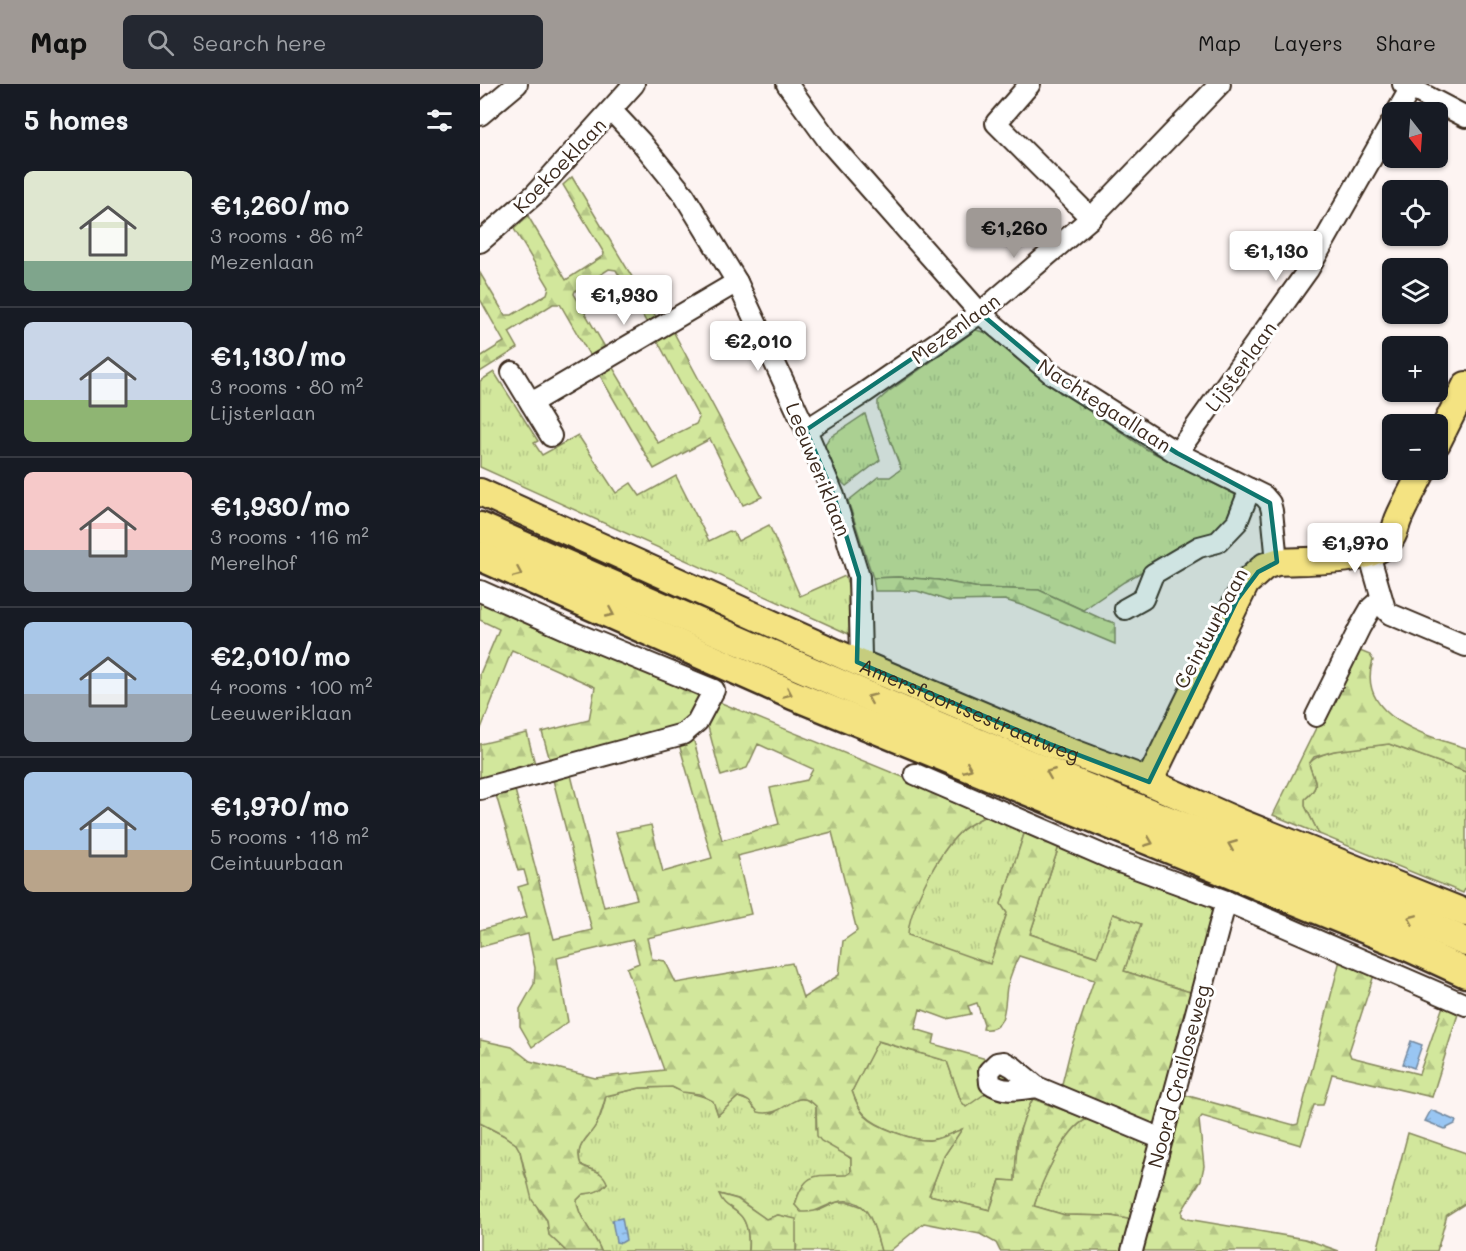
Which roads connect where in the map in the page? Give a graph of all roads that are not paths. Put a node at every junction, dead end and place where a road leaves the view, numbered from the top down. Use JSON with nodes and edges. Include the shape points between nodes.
{"nodes":[{"id":1,"x":517,"y":84,"type":"edge"},
{"id":2,"x":634,"y":84,"type":"edge"},
{"id":3,"x":1030,"y":84,"type":"edge"},
{"id":4,"x":1220,"y":84,"type":"edge"},
{"id":5,"x":790,"y":85,"type":"edge"},
{"id":6,"x":1409,"y":85,"type":"edge"},
{"id":7,"x":1401,"y":102,"type":"edge"},
{"id":8,"x":612,"y":111,"type":"junction"},
{"id":9,"x":480,"y":115,"type":"edge"},
{"id":10,"x":1466,"y":117,"type":"edge"},
{"id":11,"x":1382,"y":140,"type":"edge"},
{"id":12,"x":1091,"y":218,"type":"junction"},
{"id":13,"x":480,"y":242,"type":"edge"},
{"id":14,"x":737,"y":282,"type":"junction"},
{"id":15,"x":980,"y":313,"type":"junction"},
{"id":16,"x":512,"y":372,"type":"dead end"},
{"id":17,"x":1466,"y":385,"type":"edge"},
{"id":18,"x":531,"y":403,"type":"junction"},
{"id":19,"x":1448,"y":421,"type":"edge"},
{"id":20,"x":806,"y":430,"type":"junction"},
{"id":21,"x":551,"y":436,"type":"dead end"},
{"id":22,"x":1177,"y":453,"type":"junction"},
{"id":23,"x":1418,"y":480,"type":"edge"},
{"id":24,"x":1250,"y":489,"type":"junction"},
{"id":25,"x":480,"y":492,"type":"edge"},
{"id":26,"x":480,"y":527,"type":"edge"},
{"id":27,"x":1367,"y":547,"type":"junction"},
{"id":28,"x":1276,"y":553,"type":"junction"},
{"id":29,"x":480,"y":556,"type":"edge"},
{"id":30,"x":480,"y":591,"type":"edge"},
{"id":31,"x":1382,"y":599,"type":"junction"},
{"id":32,"x":1125,"y":609,"type":"dead end"},
{"id":33,"x":1466,"y":646,"type":"edge"},
{"id":34,"x":857,"y":662,"type":"junction"},
{"id":35,"x":1316,"y":716,"type":"dead end"},
{"id":36,"x":915,"y":774,"type":"dead end"},
{"id":37,"x":1142,"y":779,"type":"junction"},
{"id":38,"x":480,"y":789,"type":"edge"},
{"id":39,"x":1226,"y":900,"type":"junction"},
{"id":40,"x":1466,"y":913,"type":"edge"},
{"id":41,"x":1466,"y":942,"type":"edge"},
{"id":42,"x":1466,"y":973,"type":"edge"},
{"id":43,"x":1466,"y":1005,"type":"edge"},
{"id":44,"x":1037,"y":1087,"type":"dead end"},
{"id":45,"x":1162,"y":1139,"type":"junction"},
{"id":46,"x":1132,"y":1251,"type":"edge"}],
"edges":[{"from":1,"to":9,"type":"street"},
{"from":2,"to":8,"type":"street","name":"Koekoeklaan"},
{"from":3,"to":12,"type":"street","via":[[996,123]]},
{"from":4,"to":12,"type":"street","name":"Mezenlaan"},
{"from":5,"to":15,"type":"street","name":"Nachtegaallaan","via":[[830,143]]},
{"from":6,"to":7,"type":"street"},
{"from":6,"to":10,"type":"street"},
{"from":8,"to":13,"type":"street","name":"Koekoeklaan","via":[[535,194]]},
{"from":8,"to":14,"type":"street","name":"Leeuweriklaan","via":[[684,195]]},
{"from":11,"to":22,"type":"street","name":"Lijsterlaan","via":[[1308,270]]},
{"from":12,"to":15,"type":"street","name":"Mezenlaan"},
{"from":14,"to":18,"type":"street"},
{"from":14,"to":20,"type":"street","name":"Leeuweriklaan"},
{"from":15,"to":20,"type":"street","name":"Mezenlaan"},
{"from":15,"to":22,"type":"street","name":"Nachtegaallaan","via":[[1051,373]]},
{"from":16,"to":18,"type":"street"},
{"from":17,"to":19,"type":"main road"},
{"from":18,"to":21,"type":"street"},
{"from":20,"to":34,"type":"street","name":"Leeuweriklaan","via":[[834,496],[859,577],[861,656]]},
{"from":22,"to":24,"type":"street","name":"Nachtegaallaan"},
{"from":23,"to":27,"type":"main road","via":[[1397,522]]},
{"from":24,"to":28,"type":"street","name":"Nachtegaallaan","via":[[1270,504]]},
{"from":24,"to":32,"type":"street","via":[[1236,522],[1218,542],[1199,547],[1153,574],[1143,599]]},
{"from":25,"to":34,"type":"main road","name":"Amersfoortsestraatweg"},
{"from":41,"to":26,"type":"highway","one_way":true,"via":[[766,654]]},
{"from":27,"to":28,"type":"main road","via":[[1351,543]]},
{"from":27,"to":31,"type":"street"},
{"from":28,"to":37,"type":"main road","name":"Ceintuurbaan","via":[[1240,594]]},
{"from":29,"to":42,"type":"highway","one_way":true,"via":[[793,696]]},
{"from":30,"to":38,"type":"street","via":[[714,690],[697,722],[683,734]]},
{"from":31,"to":33,"type":"street","via":[[1390,614]]},
{"from":31,"to":35,"type":"street","via":[[1371,608],[1360,627]]},
{"from":34,"to":37,"type":"main road","name":"Amersfoortsestraatweg"},
{"from":36,"to":39,"type":"street","via":[[1114,860]]},
{"from":37,"to":40,"type":"main road","name":"Amersfoortsestraatweg"},
{"from":39,"to":43,"type":"street"},
{"from":39,"to":45,"type":"street","name":"Noord Crailoseweg"},
{"from":44,"to":45,"type":"street"},
{"from":45,"to":46,"type":"street","name":"Noord Crailoseweg"}]}
